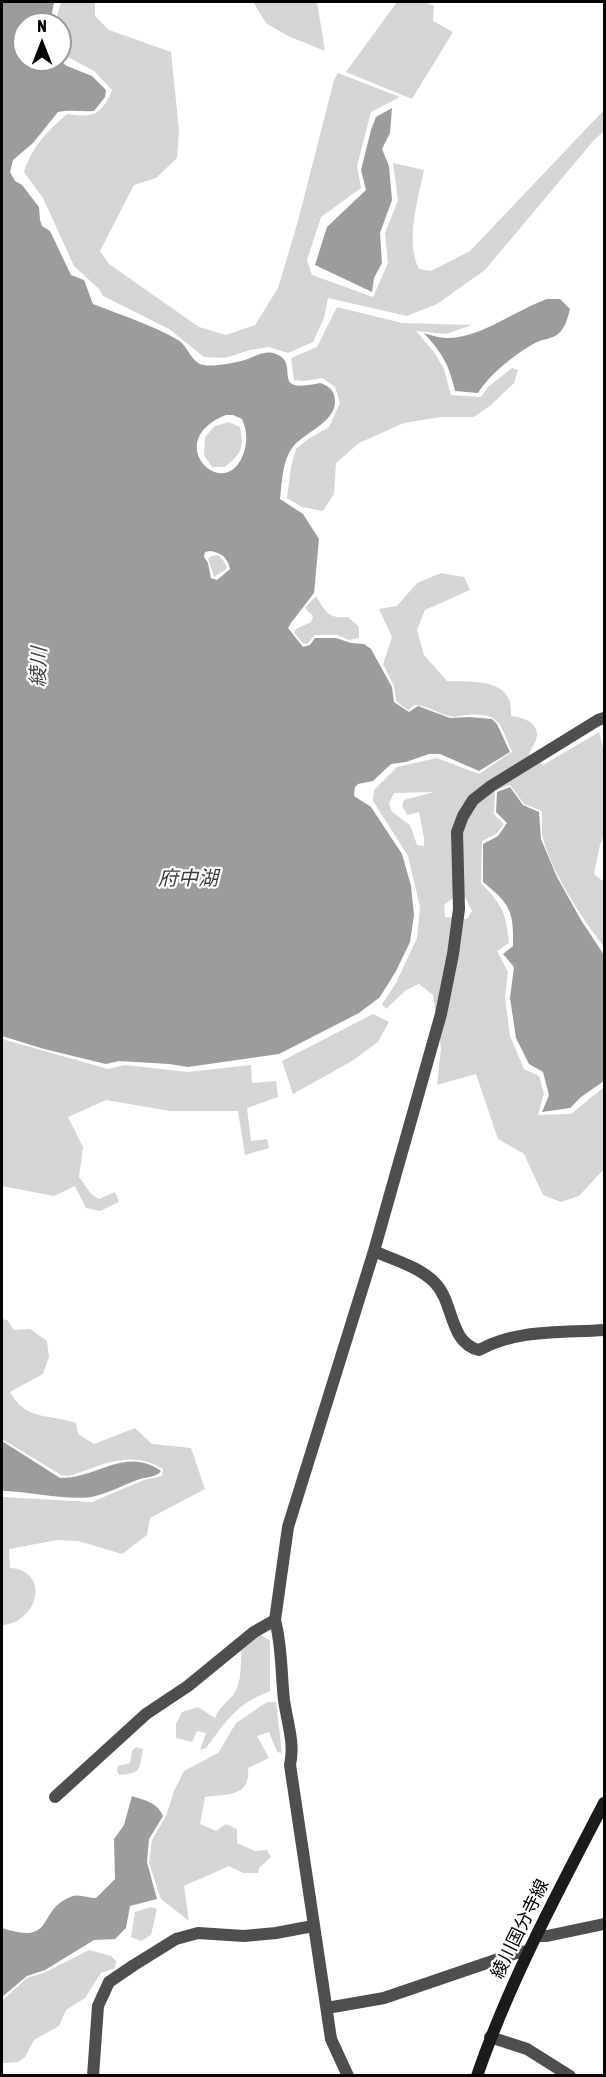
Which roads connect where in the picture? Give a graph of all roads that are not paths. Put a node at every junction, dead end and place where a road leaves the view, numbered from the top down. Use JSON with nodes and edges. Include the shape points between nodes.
{"nodes":[{"id":1,"x":604,"y":718,"type":"edge"},
{"id":2,"x":374,"y":1251,"type":"junction"},
{"id":3,"x":604,"y":1330,"type":"edge"},
{"id":4,"x":275,"y":1620,"type":"junction"},
{"id":5,"x":55,"y":1797,"type":"dead end"},
{"id":6,"x":604,"y":1803,"type":"edge"},
{"id":7,"x":604,"y":1924,"type":"edge"},
{"id":8,"x":313,"y":1926,"type":"junction"},
{"id":9,"x":536,"y":1936,"type":"junction"},
{"id":10,"x":528,"y":1951,"type":"junction"},
{"id":11,"x":327,"y":2008,"type":"junction"},
{"id":12,"x":490,"y":2037,"type":"junction"},
{"id":13,"x":93,"y":2076,"type":"edge"},
{"id":14,"x":348,"y":2076,"type":"edge"},
{"id":15,"x":477,"y":2076,"type":"edge"},
{"id":16,"x":570,"y":2076,"type":"edge"}],
"edges":[{"from":1,"to":2,"type":"street","via":[[491,786],[473,800],[463,816],[457,832],[459,909],[441,1014]]},
{"from":2,"to":3,"type":"street","via":[[420,1271],[435,1283],[444,1295],[461,1339],[472,1348],[479,1350],[516,1336]]},
{"from":2,"to":4,"type":"street","via":[[288,1527]]},
{"from":4,"to":5,"type":"street","via":[[146,1714]]},
{"from":4,"to":8,"type":"street"},
{"from":6,"to":9,"type":"main road","name":"綾川国分寺線"},
{"from":7,"to":9,"type":"street"},
{"from":8,"to":11,"type":"street"},
{"from":8,"to":13,"type":"street","via":[[244,1936],[198,1933],[176,1939],[109,1982],[99,2006]]},
{"from":9,"to":10,"type":"main road","name":"綾川国分寺線"},
{"from":10,"to":11,"type":"street","via":[[384,1998]]},
{"from":10,"to":12,"type":"main road","name":"綾川国分寺線"},
{"from":11,"to":14,"type":"street","via":[[331,2038]]},
{"from":12,"to":15,"type":"main road","name":"綾川国分寺線"},
{"from":12,"to":16,"type":"street","via":[[527,2049]]}]}
